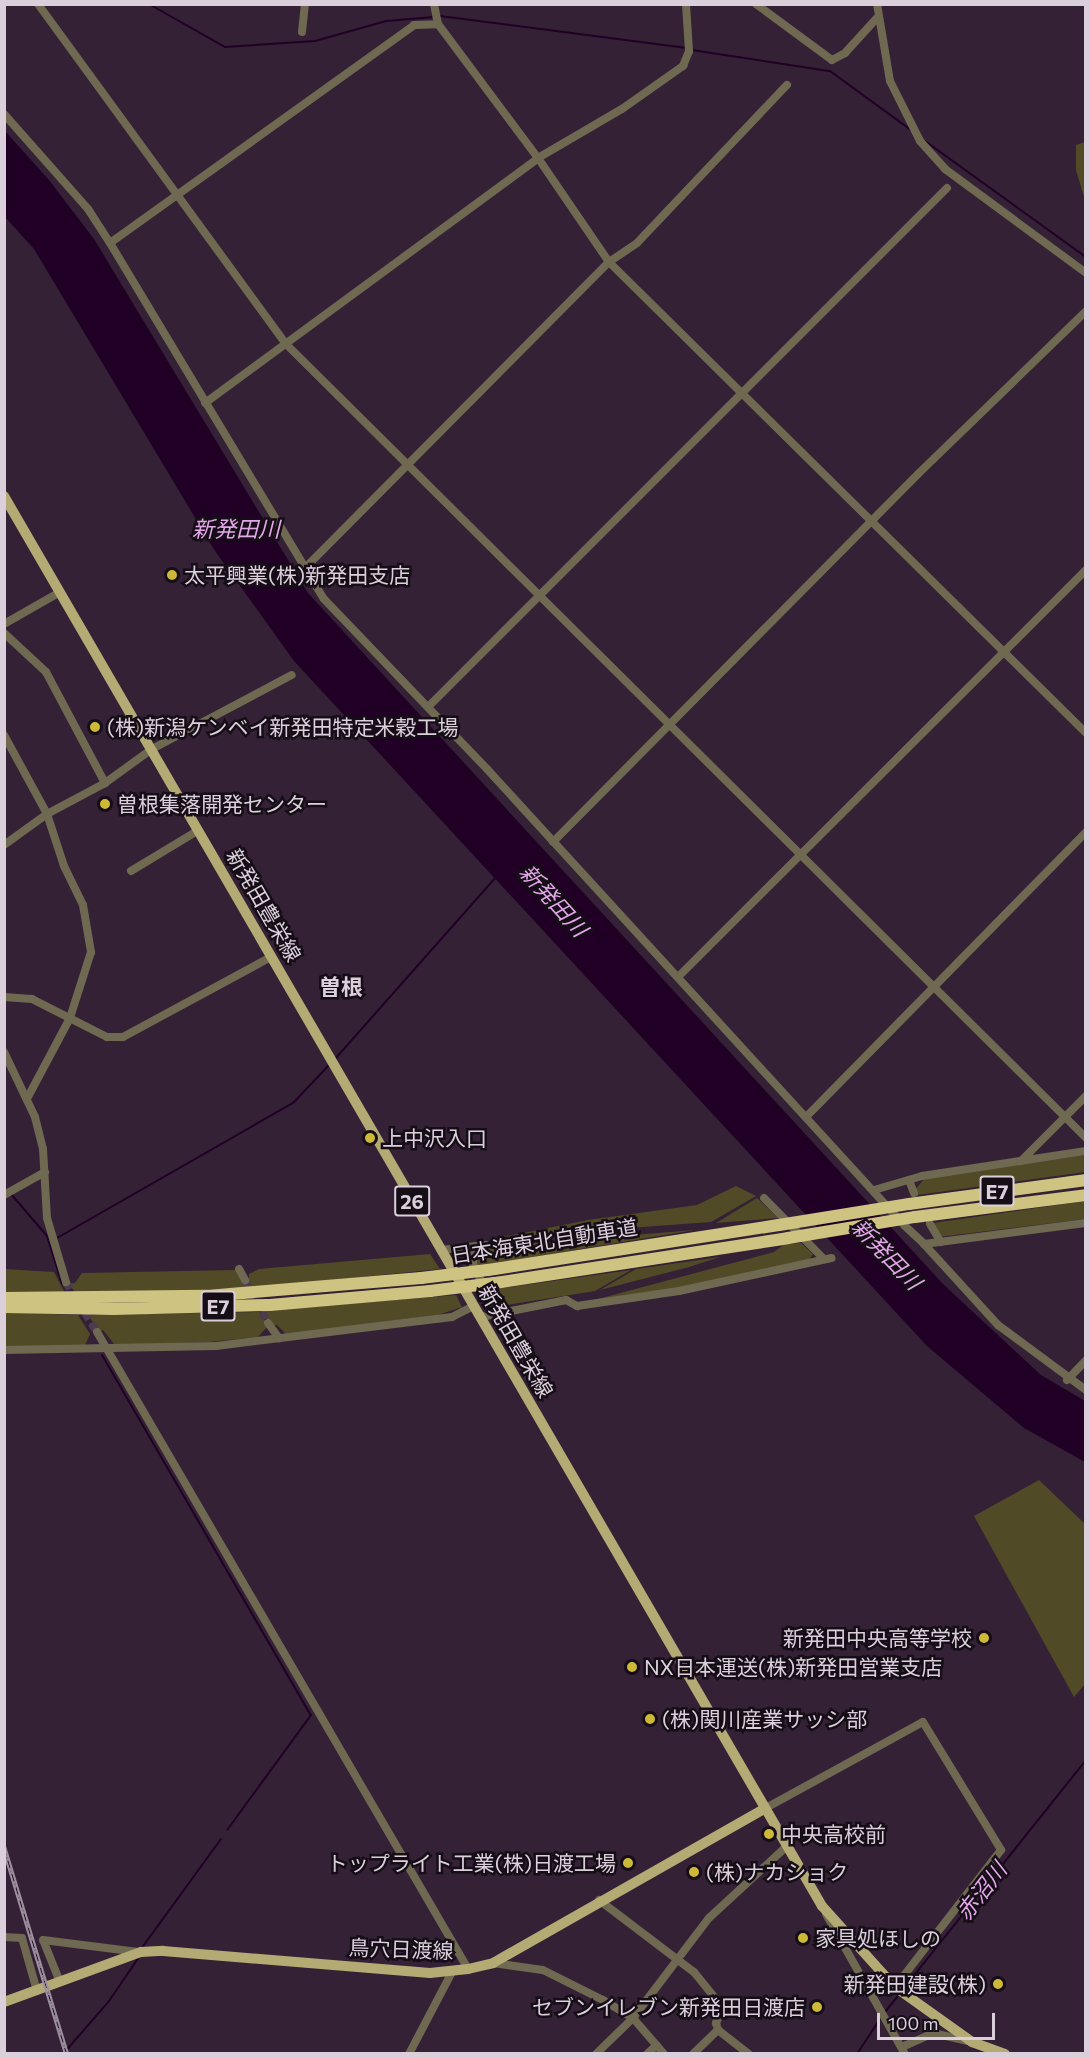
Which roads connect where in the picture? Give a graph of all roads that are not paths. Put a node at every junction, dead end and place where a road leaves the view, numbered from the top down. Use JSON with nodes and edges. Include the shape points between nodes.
{"nodes":[{"id":1,"x":38,"y":4,"type":"edge"},
{"id":2,"x":305,"y":4,"type":"edge"},
{"id":3,"x":434,"y":4,"type":"edge"},
{"id":4,"x":686,"y":4,"type":"edge"},
{"id":5,"x":756,"y":4,"type":"edge"},
{"id":6,"x":877,"y":4,"type":"edge"},
{"id":7,"x":877,"y":18,"type":"junction"},
{"id":8,"x":438,"y":24,"type":"junction"},
{"id":9,"x":302,"y":32,"type":"dead end"},
{"id":10,"x":787,"y":85,"type":"dead end"},
{"id":11,"x":4,"y":114,"type":"edge"},
{"id":12,"x":538,"y":158,"type":"junction"},
{"id":13,"x":947,"y":188,"type":"dead end"},
{"id":14,"x":177,"y":194,"type":"junction"},
{"id":15,"x":110,"y":243,"type":"junction"},
{"id":16,"x":609,"y":262,"type":"junction"},
{"id":17,"x":1086,"y":273,"type":"edge"},
{"id":18,"x":1086,"y":311,"type":"edge"},
{"id":19,"x":285,"y":342,"type":"junction"},
{"id":20,"x":740,"y":392,"type":"junction"},
{"id":21,"x":205,"y":403,"type":"junction"},
{"id":22,"x":406,"y":465,"type":"junction"},
{"id":23,"x":4,"y":496,"type":"edge"},
{"id":24,"x":870,"y":521,"type":"junction"},
{"id":25,"x":304,"y":569,"type":"junction"},
{"id":26,"x":1086,"y":570,"type":"edge"},
{"id":27,"x":60,"y":592,"type":"junction"},
{"id":28,"x":538,"y":595,"type":"junction"},
{"id":29,"x":4,"y":624,"type":"edge"},
{"id":30,"x":4,"y":633,"type":"edge"},
{"id":31,"x":1004,"y":652,"type":"junction"},
{"id":32,"x":292,"y":675,"type":"dead end"},
{"id":33,"x":428,"y":707,"type":"junction"},
{"id":34,"x":669,"y":724,"type":"junction"},
{"id":35,"x":1086,"y":733,"type":"edge"},
{"id":36,"x":4,"y":735,"type":"edge"},
{"id":37,"x":152,"y":749,"type":"junction"},
{"id":38,"x":105,"y":783,"type":"junction"},
{"id":39,"x":47,"y":814,"type":"junction"},
{"id":40,"x":199,"y":830,"type":"junction"},
{"id":41,"x":1086,"y":832,"type":"edge"},
{"id":42,"x":553,"y":842,"type":"junction"},
{"id":43,"x":4,"y":844,"type":"edge"},
{"id":44,"x":801,"y":856,"type":"junction"},
{"id":45,"x":131,"y":871,"type":"dead end"},
{"id":46,"x":271,"y":957,"type":"junction"},
{"id":47,"x":678,"y":977,"type":"junction"},
{"id":48,"x":934,"y":986,"type":"junction"},
{"id":49,"x":4,"y":997,"type":"edge"},
{"id":50,"x":70,"y":1018,"type":"junction"},
{"id":51,"x":4,"y":1052,"type":"edge"},
{"id":52,"x":1086,"y":1096,"type":"edge"},
{"id":53,"x":27,"y":1099,"type":"junction"},
{"id":54,"x":806,"y":1117,"type":"junction"},
{"id":55,"x":1064,"y":1118,"type":"junction"},
{"id":56,"x":1086,"y":1138,"type":"edge"},
{"id":57,"x":1086,"y":1151,"type":"edge"},
{"id":58,"x":1021,"y":1161,"type":"junction"},
{"id":59,"x":45,"y":1172,"type":"junction"},
{"id":60,"x":909,"y":1180,"type":"junction"},
{"id":61,"x":1086,"y":1180,"type":"edge"},
{"id":62,"x":874,"y":1190,"type":"junction"},
{"id":63,"x":5,"y":1194,"type":"edge"},
{"id":64,"x":1086,"y":1195,"type":"edge"},
{"id":65,"x":765,"y":1198,"type":"dead end"},
{"id":66,"x":911,"y":1198,"type":"junction"},
{"id":67,"x":1086,"y":1223,"type":"edge"},
{"id":68,"x":930,"y":1224,"type":"dead end"},
{"id":69,"x":941,"y":1242,"type":"junction"},
{"id":70,"x":924,"y":1244,"type":"junction"},
{"id":71,"x":486,"y":1245,"type":"dead end"},
{"id":72,"x":473,"y":1247,"type":"junction"},
{"id":73,"x":441,"y":1250,"type":"junction"},
{"id":74,"x":239,"y":1269,"type":"dead end"},
{"id":75,"x":245,"y":1280,"type":"tunnel mouth"},
{"id":76,"x":66,"y":1282,"type":"tunnel mouth"},
{"id":77,"x":4,"y":1298,"type":"edge"},
{"id":78,"x":474,"y":1306,"type":"junction"},
{"id":79,"x":4,"y":1307,"type":"edge"},
{"id":80,"x":496,"y":1311,"type":"junction"},
{"id":81,"x":481,"y":1317,"type":"junction"},
{"id":82,"x":268,"y":1323,"type":"tunnel mouth"},
{"id":83,"x":97,"y":1332,"type":"tunnel mouth"},
{"id":84,"x":279,"y":1338,"type":"junction"},
{"id":85,"x":107,"y":1348,"type":"junction"},
{"id":86,"x":4,"y":1350,"type":"edge"},
{"id":87,"x":1086,"y":1360,"type":"edge"},
{"id":88,"x":1067,"y":1380,"type":"junction"},
{"id":89,"x":1086,"y":1390,"type":"edge"},
{"id":90,"x":764,"y":1809,"type":"junction"},
{"id":91,"x":786,"y":1846,"type":"junction"},
{"id":92,"x":599,"y":1900,"type":"junction"},
{"id":93,"x":822,"y":1906,"type":"junction"},
{"id":94,"x":4,"y":1937,"type":"edge"},
{"id":95,"x":141,"y":1952,"type":"junction"},
{"id":96,"x":679,"y":1957,"type":"junction"},
{"id":97,"x":493,"y":1963,"type":"junction"},
{"id":98,"x":468,"y":1970,"type":"junction"},
{"id":99,"x":452,"y":1972,"type":"junction"},
{"id":100,"x":60,"y":1982,"type":"junction"},
{"id":101,"x":895,"y":1987,"type":"junction"},
{"id":102,"x":37,"y":1990,"type":"junction"},
{"id":103,"x":4,"y":2002,"type":"edge"},
{"id":104,"x":633,"y":2018,"type":"junction"},
{"id":105,"x":718,"y":2030,"type":"junction"},
{"id":106,"x":972,"y":2042,"type":"junction"},
{"id":107,"x":657,"y":2045,"type":"junction"},
{"id":108,"x":903,"y":2050,"type":"edge"},
{"id":109,"x":409,"y":2054,"type":"edge"},
{"id":110,"x":596,"y":2054,"type":"edge"},
{"id":111,"x":647,"y":2054,"type":"edge"},
{"id":112,"x":664,"y":2054,"type":"edge"},
{"id":113,"x":693,"y":2054,"type":"edge"},
{"id":114,"x":749,"y":2054,"type":"edge"},
{"id":115,"x":1005,"y":2054,"type":"edge"}],
"edges":[{"from":1,"to":14,"type":"street"},
{"from":2,"to":9,"type":"street"},
{"from":3,"to":8,"type":"street"},
{"from":4,"to":12,"type":"street","via":[[690,51],[683,66],[622,109]]},
{"from":5,"to":7,"type":"street","via":[[832,60],[845,54]]},
{"from":6,"to":7,"type":"street"},
{"from":7,"to":17,"type":"street","via":[[890,81],[920,141],[945,169]]},
{"from":8,"to":12,"type":"street"},
{"from":8,"to":14,"type":"street","via":[[414,25]]},
{"from":10,"to":16,"type":"street","via":[[637,243]]},
{"from":11,"to":15,"type":"street","via":[[59,173]]},
{"from":12,"to":16,"type":"street"},
{"from":12,"to":19,"type":"street"},
{"from":13,"to":20,"type":"street"},
{"from":14,"to":15,"type":"street"},
{"from":14,"to":19,"type":"street"},
{"from":15,"to":21,"type":"street"},
{"from":16,"to":20,"type":"street"},
{"from":16,"to":22,"type":"street"},
{"from":18,"to":24,"type":"street"},
{"from":19,"to":21,"type":"street"},
{"from":19,"to":22,"type":"street"},
{"from":20,"to":24,"type":"street"},
{"from":20,"to":28,"type":"street"},
{"from":21,"to":25,"type":"street"},
{"from":22,"to":25,"type":"street"},
{"from":22,"to":28,"type":"street"},
{"from":23,"to":27,"type":"main road","name":"新発田豊栄線","number":"26"},
{"from":24,"to":31,"type":"street"},
{"from":24,"to":34,"type":"street"},
{"from":25,"to":33,"type":"street","via":[[324,599]]},
{"from":26,"to":31,"type":"street"},
{"from":27,"to":29,"type":"street"},
{"from":27,"to":37,"type":"main road","name":"新発田豊栄線","number":"26"},
{"from":28,"to":33,"type":"street"},
{"from":28,"to":34,"type":"street"},
{"from":30,"to":38,"type":"street","via":[[46,672]]},
{"from":31,"to":35,"type":"street"},
{"from":31,"to":44,"type":"street"},
{"from":32,"to":37,"type":"street"},
{"from":33,"to":42,"type":"street"},
{"from":34,"to":42,"type":"street"},
{"from":34,"to":44,"type":"street"},
{"from":36,"to":39,"type":"street"},
{"from":37,"to":38,"type":"street"},
{"from":37,"to":40,"type":"main road","name":"新発田豊栄線","number":"26"},
{"from":38,"to":39,"type":"street"},
{"from":39,"to":43,"type":"street"},
{"from":39,"to":50,"type":"street","via":[[89,926],[91,952]]},
{"from":40,"to":45,"type":"street"},
{"from":40,"to":46,"type":"main road","name":"新発田豊栄線","number":"26"},
{"from":41,"to":48,"type":"street"},
{"from":42,"to":47,"type":"street"},
{"from":44,"to":47,"type":"street"},
{"from":44,"to":48,"type":"street"},
{"from":46,"to":50,"type":"street","via":[[123,1037],[107,1037]]},
{"from":46,"to":73,"type":"main road","name":"新発田豊栄線","number":"26"},
{"from":47,"to":54,"type":"street"},
{"from":48,"to":54,"type":"street"},
{"from":48,"to":55,"type":"street"},
{"from":49,"to":50,"type":"street","via":[[32,999]]},
{"from":50,"to":53,"type":"street"},
{"from":51,"to":53,"type":"street"},
{"from":52,"to":55,"type":"street"},
{"from":53,"to":59,"type":"street","via":[[43,1149]]},
{"from":54,"to":62,"type":"street"},
{"from":55,"to":56,"type":"street"},
{"from":55,"to":58,"type":"street"},
{"from":57,"to":58,"type":"street"},
{"from":58,"to":60,"type":"street"},
{"from":59,"to":63,"type":"street"},
{"from":59,"to":76,"type":"street","via":[[47,1218]]},
{"from":60,"to":62,"type":"street"},
{"from":60,"to":66,"type":"street"},
{"from":61,"to":66,"type":"highway","name":"日本海東北自動車道","number":"E7"},
{"from":62,"to":70,"type":"street"},
{"from":64,"to":79,"type":"highway","name":"日本海東北自動車道","number":"E7","bridge":true,"via":[[915,1217],[430,1292],[270,1305],[103,1310]]},
{"from":65,"to":80,"type":"street","via":[[826,1258],[798,1268],[679,1292],[577,1306],[566,1300]]},
{"from":66,"to":77,"type":"highway","name":"日本海東北自動車道","number":"E7","bridge":true,"via":[[779,1225],[421,1278],[207,1296]]},
{"from":67,"to":69,"type":"street"},
{"from":68,"to":69,"type":"street"},
{"from":69,"to":70,"type":"street"},
{"from":70,"to":88,"type":"street","via":[[998,1325]]},
{"from":71,"to":72,"type":"street"},
{"from":72,"to":73,"type":"street"},
{"from":72,"to":80,"type":"street","via":[[473,1264]]},
{"from":73,"to":78,"type":"main road","name":"新発田豊栄線","number":"26"},
{"from":74,"to":75,"type":"street"},
{"from":78,"to":81,"type":"main road","name":"新発田豊栄線","number":"26"},
{"from":78,"to":84,"type":"street","via":[[453,1317]]},
{"from":80,"to":81,"type":"street"},
{"from":81,"to":90,"type":"main road","name":"新発田豊栄線","number":"26"},
{"from":82,"to":84,"type":"street"},
{"from":83,"to":85,"type":"street"},
{"from":84,"to":85,"type":"street","via":[[216,1346]]},
{"from":85,"to":86,"type":"street"},
{"from":85,"to":98,"type":"street"},
{"from":87,"to":88,"type":"street"},
{"from":88,"to":89,"type":"street"},
{"from":90,"to":91,"type":"main road","name":"新発田豊栄線","number":"26"},
{"from":90,"to":92,"type":"main road","name":"鳥穴日渡線"},
{"from":90,"to":101,"type":"street","via":[[923,1722],[1001,1850]]},
{"from":91,"to":93,"type":"main road","name":"新発田豊栄線","number":"26"},
{"from":91,"to":96,"type":"street","via":[[709,1918]]},
{"from":92,"to":96,"type":"street"},
{"from":92,"to":97,"type":"main road","name":"鳥穴日渡線"},
{"from":93,"to":101,"type":"main road","name":"新発田豊栄線","number":"26"},
{"from":93,"to":108,"type":"street"},
{"from":94,"to":102,"type":"street","via":[[22,1938]]},
{"from":95,"to":99,"type":"main road","name":"鳥穴日渡線"},
{"from":95,"to":100,"type":"main road","name":"鳥穴日渡線"},
{"from":95,"to":100,"type":"street","via":[[43,1940]]},
{"from":96,"to":104,"type":"street"},
{"from":96,"to":105,"type":"street","via":[[723,2008],[716,2023]]},
{"from":97,"to":98,"type":"main road","name":"鳥穴日渡線"},
{"from":97,"to":104,"type":"street","via":[[543,1970]]},
{"from":98,"to":99,"type":"main road","name":"鳥穴日渡線"},
{"from":99,"to":109,"type":"street"},
{"from":100,"to":102,"type":"main road","name":"鳥穴日渡線"},
{"from":101,"to":106,"type":"main road","name":"新発田豊栄線","number":"26"},
{"from":102,"to":103,"type":"main road","name":"鳥穴日渡線"},
{"from":104,"to":107,"type":"street"},
{"from":104,"to":110,"type":"street"},
{"from":105,"to":113,"type":"street"},
{"from":105,"to":114,"type":"street"},
{"from":106,"to":108,"type":"street","via":[[933,2033]]},
{"from":106,"to":115,"type":"main road","name":"新発田豊栄線","number":"26"},
{"from":107,"to":111,"type":"street"},
{"from":107,"to":112,"type":"street"}]}
